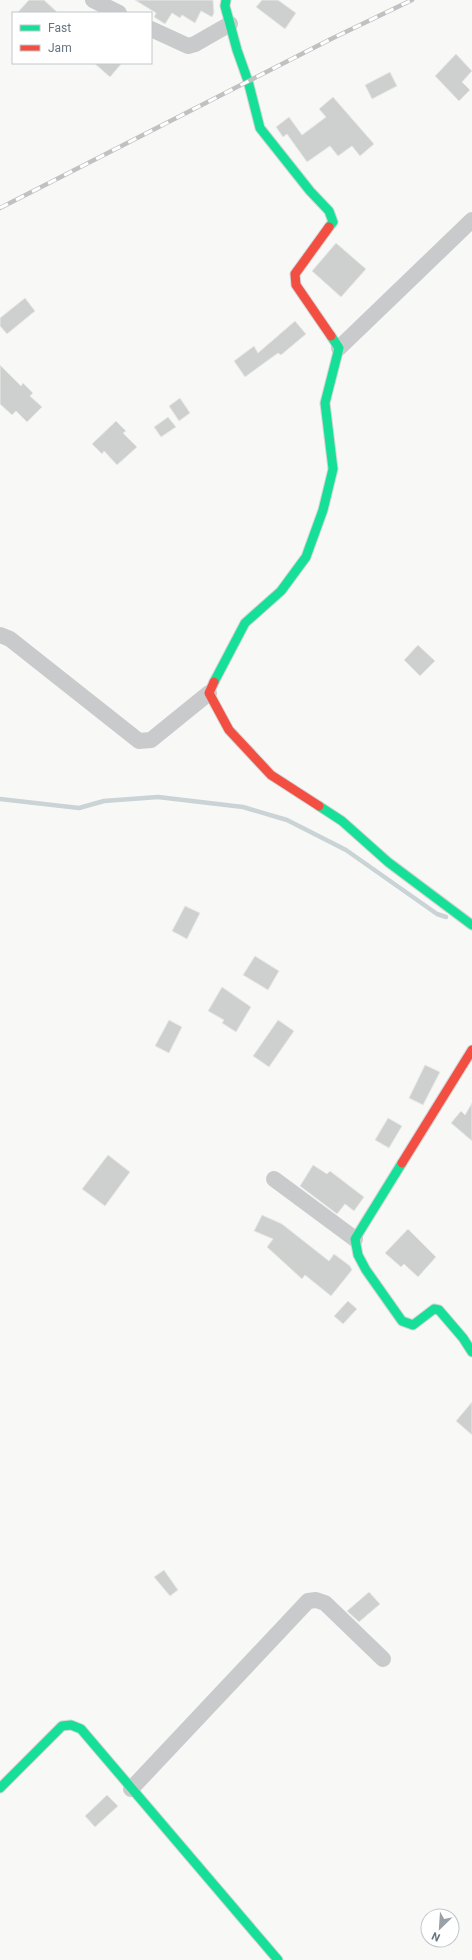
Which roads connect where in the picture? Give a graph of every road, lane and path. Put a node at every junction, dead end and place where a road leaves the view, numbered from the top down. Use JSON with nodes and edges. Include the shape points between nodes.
{"nodes":[{"id":1,"x":93,"y":0,"type":"edge"},
{"id":2,"x":226,"y":0,"type":"edge"},
{"id":3,"x":117,"y":12,"type":"edge"},
{"id":4,"x":230,"y":24,"type":"junction"},
{"id":5,"x":152,"y":29,"type":"edge"},
{"id":6,"x":472,"y":220,"type":"edge"},
{"id":7,"x":339,"y":348,"type":"junction"},
{"id":8,"x":0,"y":635,"type":"edge"},
{"id":9,"x":209,"y":694,"type":"junction"},
{"id":10,"x":472,"y":926,"type":"edge"},
{"id":11,"x":472,"y":1050,"type":"edge"},
{"id":12,"x":274,"y":1179,"type":"dead end"},
{"id":13,"x":355,"y":1239,"type":"junction"},
{"id":14,"x":472,"y":1352,"type":"edge"},
{"id":15,"x":383,"y":1659,"type":"dead end"},
{"id":16,"x":0,"y":1788,"type":"edge"},
{"id":17,"x":130,"y":1788,"type":"junction"},
{"id":18,"x":278,"y":1960,"type":"edge"}],
"edges":[{"from":1,"to":3,"type":"street"},
{"from":2,"to":4,"type":"street","via":[[224,6]]},
{"from":4,"to":5,"type":"street","via":[[188,46]]},
{"from":4,"to":7,"type":"street","via":[[260,128],[310,192],[329,211],[333,222],[295,274],[296,285]]},
{"from":6,"to":7,"type":"street"},
{"from":7,"to":9,"type":"street","via":[[325,403],[333,469],[323,510],[306,557],[281,591],[245,623]]},
{"from":8,"to":9,"type":"street","via":[[10,639],[139,741],[150,740]]},
{"from":9,"to":10,"type":"street","via":[[229,730],[271,775],[342,821],[388,862]]},
{"from":11,"to":13,"type":"street"},
{"from":12,"to":13,"type":"street"},
{"from":13,"to":14,"type":"street","via":[[358,1255],[366,1270],[402,1321],[413,1325],[429,1311],[439,1310]]},
{"from":15,"to":17,"type":"street","via":[[325,1603],[308,1601]]},
{"from":16,"to":17,"type":"street","via":[[62,1726],[71,1725],[81,1729]]},
{"from":17,"to":18,"type":"street"}]}
